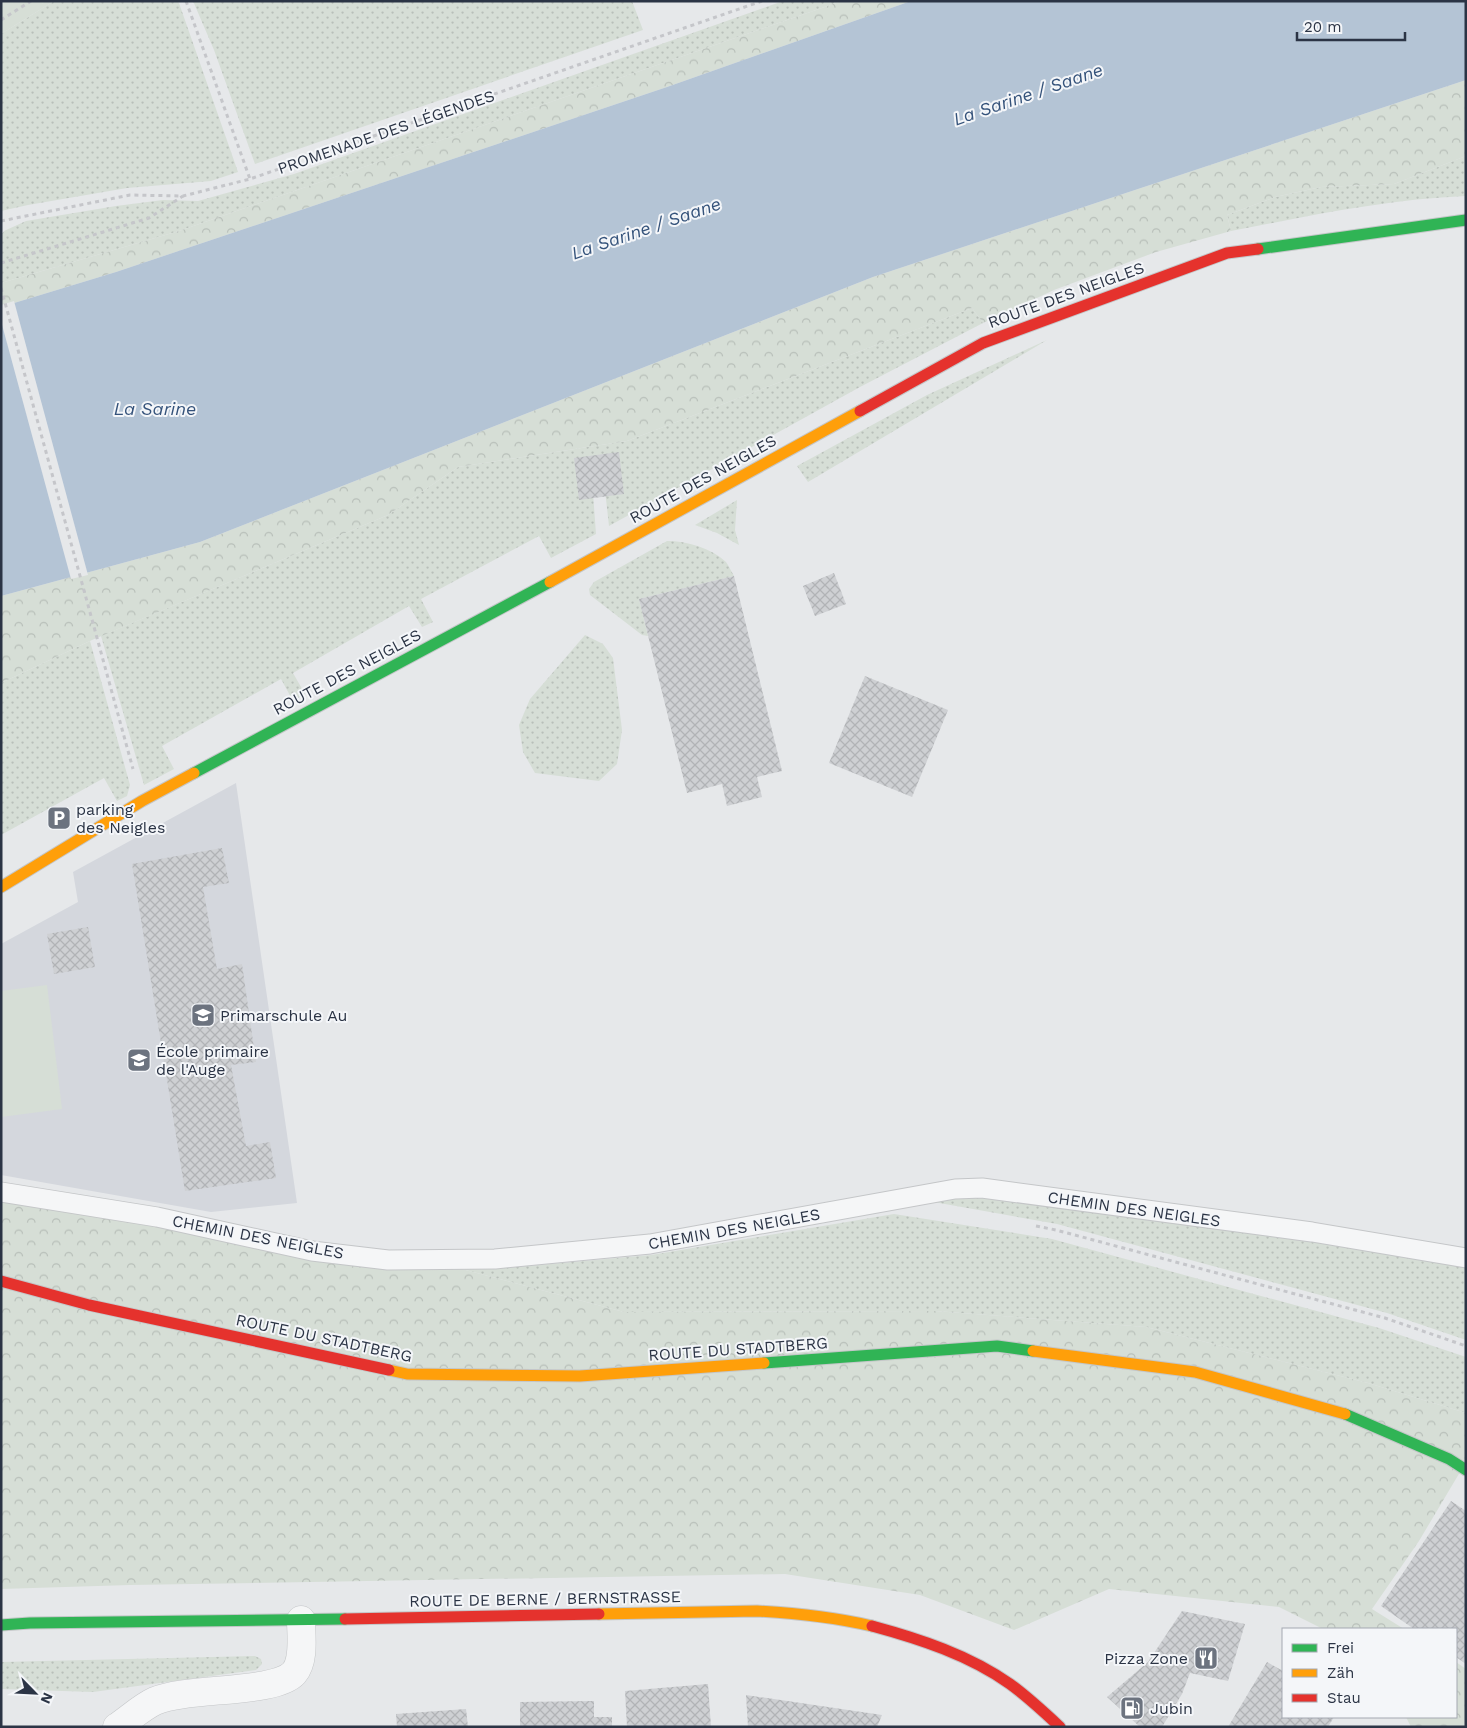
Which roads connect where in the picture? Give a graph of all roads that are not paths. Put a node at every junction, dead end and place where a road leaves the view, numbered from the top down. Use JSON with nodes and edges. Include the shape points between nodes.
{"nodes":[{"id":1,"x":1466,"y":220,"type":"edge"},
{"id":2,"x":1,"y":887,"type":"edge"},
{"id":3,"x":1,"y":1192,"type":"edge"},
{"id":4,"x":1466,"y":1258,"type":"edge"},
{"id":5,"x":1,"y":1282,"type":"edge"},
{"id":6,"x":1466,"y":1470,"type":"edge"},
{"id":7,"x":301,"y":1620,"type":"junction"},
{"id":8,"x":1,"y":1625,"type":"edge"},
{"id":9,"x":117,"y":1727,"type":"edge"},
{"id":10,"x":1060,"y":1727,"type":"edge"}],
"edges":[{"from":1,"to":2,"type":"street","name":"ROUTE DES NEIGLES","via":[[1227,253],[983,343],[142,801]]},
{"from":3,"to":4,"type":"lane","name":"CHEMIN DES NEIGLES","via":[[157,1217],[312,1251],[388,1260],[495,1259],[650,1244],[955,1189],[982,1188],[1312,1232]]},
{"from":5,"to":6,"type":"street","name":"ROUTE DU STADTBERG","via":[[89,1305],[407,1374],[580,1376],[997,1346],[1195,1372],[1340,1412],[1449,1459]]},
{"from":7,"to":8,"type":"street","name":"ROUTE DE BERNE / BERNSTRASSE"},
{"from":7,"to":9,"type":"street","via":[[300,1661],[295,1672],[284,1680],[200,1691],[156,1701]]},
{"from":7,"to":10,"type":"street","name":"ROUTE DE BERNE / BERNSTRASSE","via":[[757,1610],[824,1616],[912,1637],[960,1655],[1002,1679]]}]}
